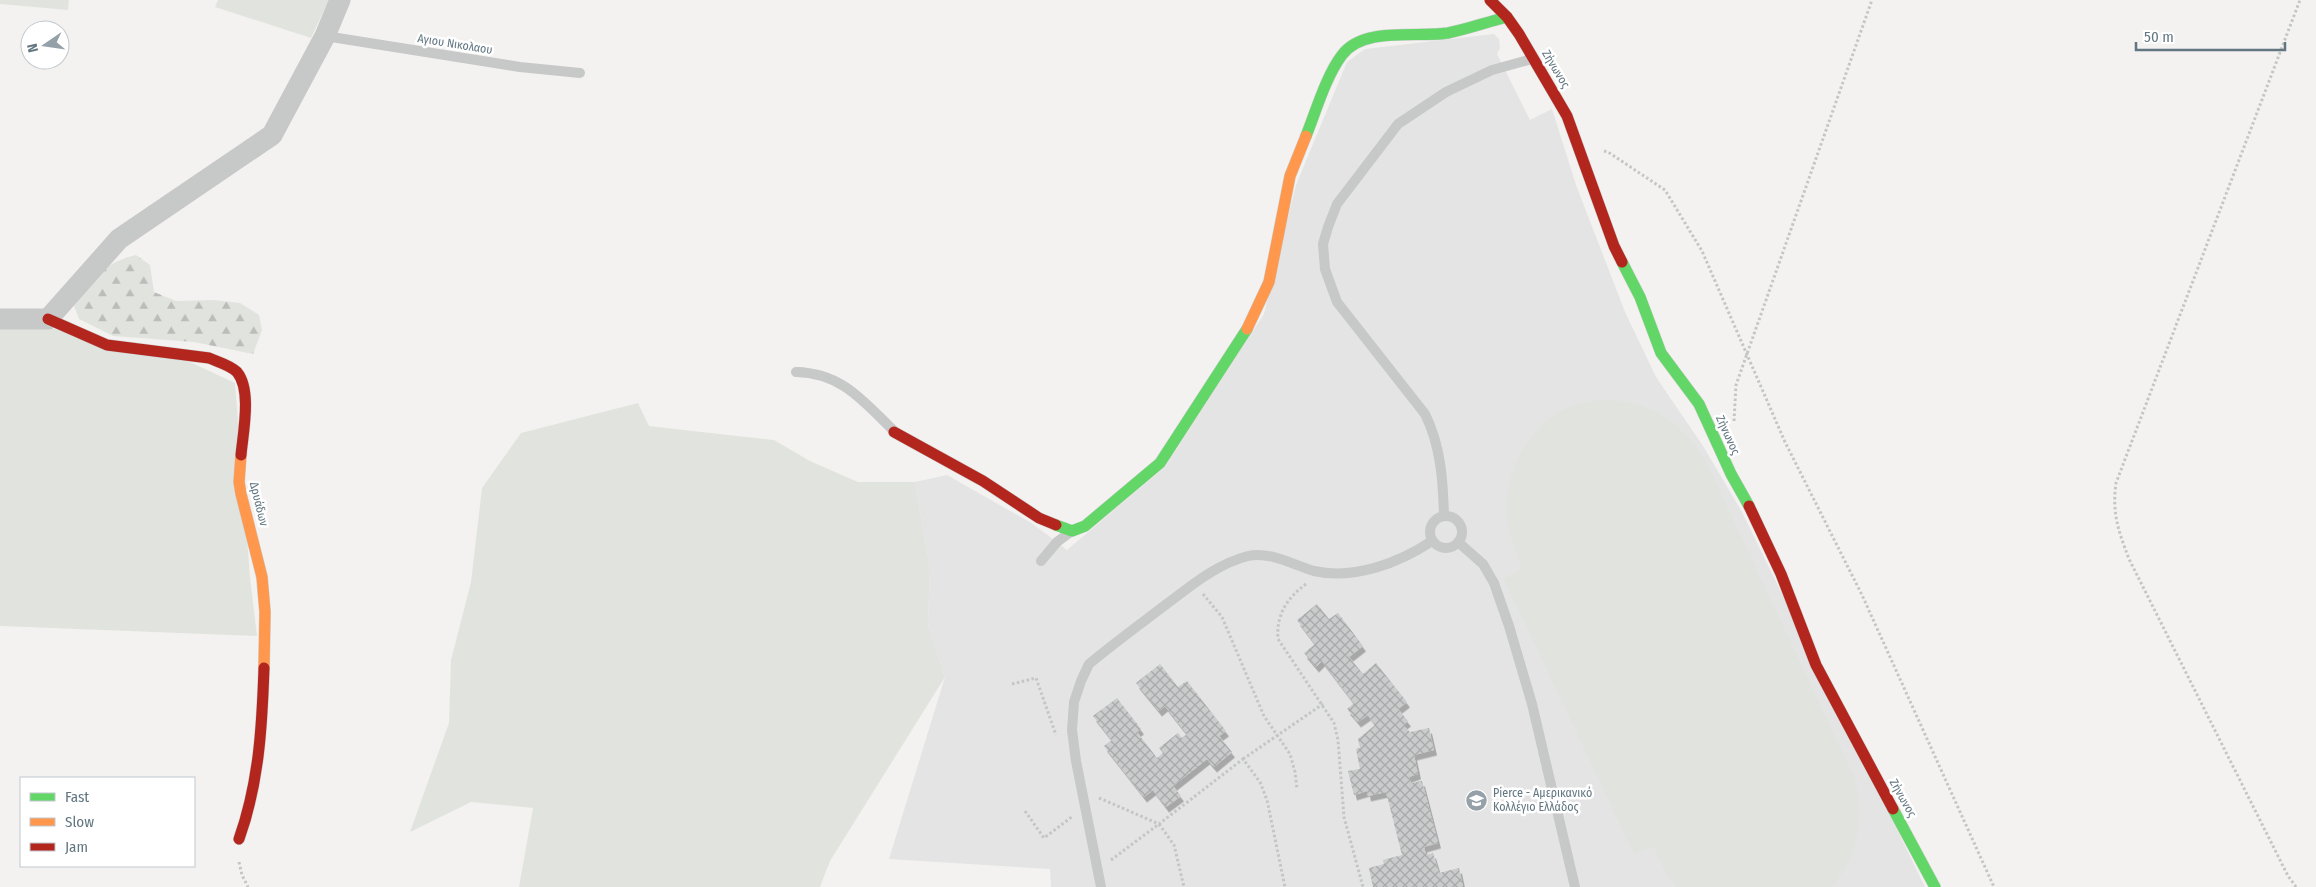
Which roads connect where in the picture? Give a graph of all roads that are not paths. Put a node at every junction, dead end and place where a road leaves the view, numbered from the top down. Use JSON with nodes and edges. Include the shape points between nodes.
{"nodes":[{"id":1,"x":340,"y":0,"type":"edge"},
{"id":2,"x":1490,"y":0,"type":"edge"},
{"id":3,"x":1508,"y":18,"type":"junction"},
{"id":4,"x":325,"y":36,"type":"junction"},
{"id":5,"x":1533,"y":59,"type":"junction"},
{"id":6,"x":580,"y":73,"type":"dead end"},
{"id":7,"x":0,"y":319,"type":"edge"},
{"id":8,"x":48,"y":319,"type":"junction"},
{"id":9,"x":796,"y":372,"type":"dead end"},
{"id":10,"x":894,"y":432,"type":"joint"},
{"id":11,"x":1444,"y":516,"type":"junction"},
{"id":12,"x":1072,"y":531,"type":"junction"},
{"id":13,"x":1432,"y":541,"type":"junction"},
{"id":14,"x":1458,"y":542,"type":"junction"},
{"id":15,"x":1040,"y":561,"type":"dead end"},
{"id":16,"x":239,"y":839,"type":"dead end"},
{"id":17,"x":1101,"y":887,"type":"edge"},
{"id":18,"x":1575,"y":887,"type":"edge"},
{"id":19,"x":1935,"y":887,"type":"edge"}],
"edges":[{"from":1,"to":4,"type":"street"},
{"from":2,"to":3,"type":"street","name":"Ζήνωνος"},
{"from":3,"to":5,"type":"street","name":"Ζήνωνος"},
{"from":3,"to":12,"type":"street","via":[[1446,33],[1378,37],[1355,43],[1342,54],[1290,176],[1270,282],[1249,326],[1160,464],[1085,526]]},
{"from":4,"to":6,"type":"lane","name":"Αγιου Νικολαου","via":[[520,67]]},
{"from":4,"to":8,"type":"street","via":[[272,135],[119,239]]},
{"from":5,"to":11,"type":"lane","via":[[1492,70],[1446,92],[1398,124],[1337,204],[1323,244],[1326,269],[1337,302],[1425,414],[1435,434]]},
{"from":5,"to":19,"type":"street","name":"Ζήνωνος","via":[[1568,116],[1614,246],[1640,297],[1662,352],[1699,404],[1731,474],[1756,517],[1816,665]]},
{"from":7,"to":8,"type":"street"},
{"from":8,"to":16,"type":"street","name":"Δρυάδων","via":[[108,346],[218,361],[230,366],[241,377],[244,412],[239,481],[262,578],[265,641],[263,719],[258,762],[253,796]]},
{"from":9,"to":10,"type":"lane","via":[[832,379],[852,390]]},
{"from":10,"to":12,"type":"street","via":[[983,480],[1040,518]]},
{"from":11,"to":13,"type":"lane","via":[[1431,524],[1429,534]]},
{"from":11,"to":14,"type":"lane","via":[[1451,516],[1460,524],[1462,535]]},
{"from":12,"to":15,"type":"lane"},
{"from":13,"to":14,"type":"lane","via":[[1447,549]]},
{"from":13,"to":17,"type":"lane","via":[[1411,555],[1381,566],[1346,573],[1315,571],[1269,556],[1250,556],[1218,568],[1194,584],[1089,664],[1074,702],[1072,730]]},
{"from":14,"to":18,"type":"lane","via":[[1483,564],[1494,583],[1509,626],[1532,704]]}]}
